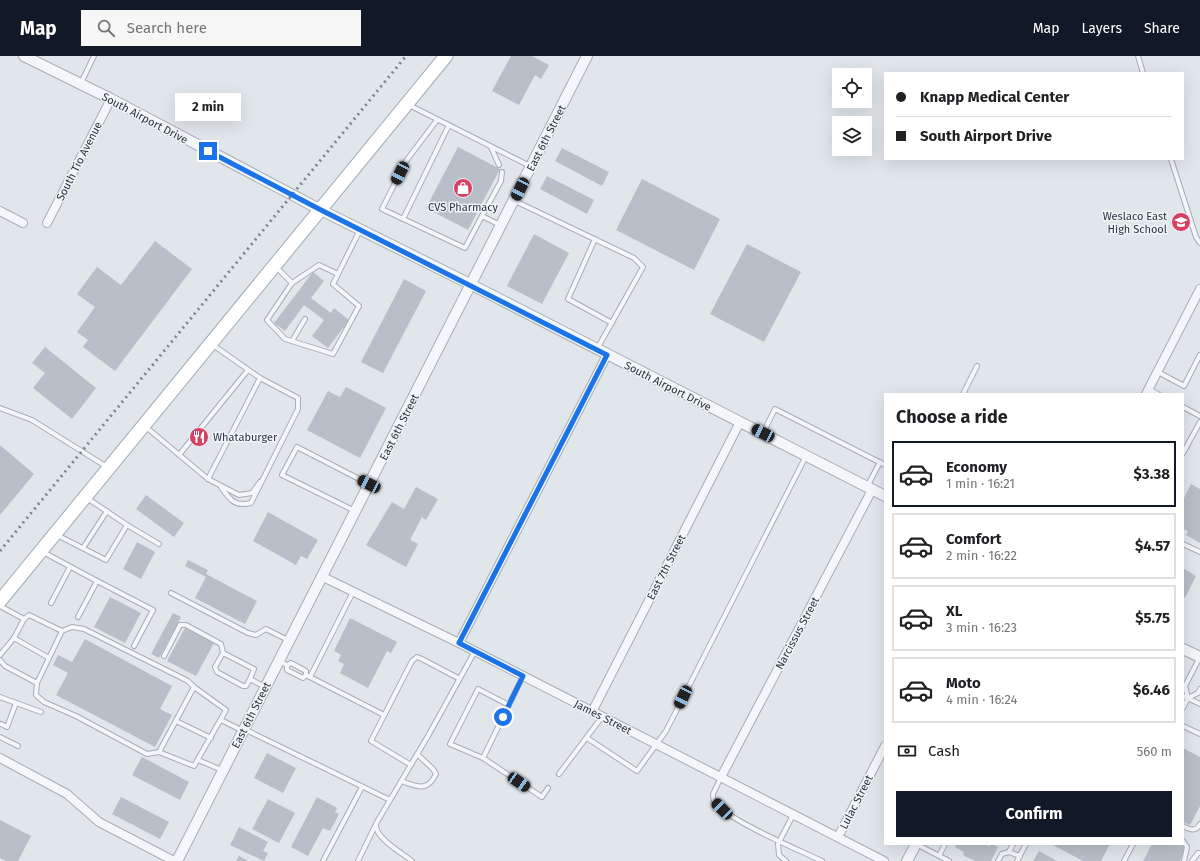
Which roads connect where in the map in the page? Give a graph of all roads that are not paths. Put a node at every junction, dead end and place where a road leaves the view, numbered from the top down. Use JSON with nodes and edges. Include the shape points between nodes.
{"nodes":[{"id":1,"x":24,"y":56,"type":"edge"},
{"id":2,"x":94,"y":56,"type":"edge"},
{"id":3,"x":446,"y":56,"type":"edge"},
{"id":4,"x":587,"y":56,"type":"edge"},
{"id":5,"x":1138,"y":56,"type":"edge"},
{"id":6,"x":1143,"y":72,"type":"edge"},
{"id":7,"x":80,"y":84,"type":"junction"},
{"id":8,"x":111,"y":99,"type":"junction"},
{"id":9,"x":407,"y":104,"type":"junction"},
{"id":10,"x":437,"y":120,"type":"junction"},
{"id":11,"x":448,"y":125,"type":"junction"},
{"id":12,"x":491,"y":146,"type":"junction"},
{"id":13,"x":1171,"y":160,"type":"edge"},
{"id":14,"x":499,"y":165,"type":"dead end"},
{"id":15,"x":532,"y":167,"type":"junction"},
{"id":16,"x":502,"y":172,"type":"dead end"},
{"id":17,"x":514,"y":200,"type":"junction"},
{"id":18,"x":321,"y":210,"type":"junction"},
{"id":19,"x":0,"y":211,"type":"edge"},
{"id":20,"x":482,"y":216,"type":"junction"},
{"id":21,"x":403,"y":219,"type":"junction"},
{"id":22,"x":23,"y":223,"type":"dead end"},
{"id":23,"x":47,"y":223,"type":"dead end"},
{"id":24,"x":502,"y":226,"type":"junction"},
{"id":25,"x":360,"y":230,"type":"junction"},
{"id":26,"x":596,"y":239,"type":"junction"},
{"id":27,"x":1200,"y":243,"type":"edge"},
{"id":28,"x":275,"y":266,"type":"junction"},
{"id":29,"x":338,"y":274,"type":"junction"},
{"id":30,"x":292,"y":284,"type":"junction"},
{"id":31,"x":472,"y":285,"type":"junction"},
{"id":32,"x":1200,"y":289,"type":"edge"},
{"id":33,"x":305,"y":319,"type":"dead end"},
{"id":34,"x":612,"y":323,"type":"junction"},
{"id":35,"x":292,"y":341,"type":"junction"},
{"id":36,"x":211,"y":344,"type":"junction"},
{"id":37,"x":597,"y":349,"type":"junction"},
{"id":38,"x":607,"y":355,"type":"junction"},
{"id":39,"x":1200,"y":355,"type":"edge"},
{"id":40,"x":977,"y":366,"type":"dead end"},
{"id":41,"x":248,"y":370,"type":"junction"},
{"id":42,"x":1158,"y":372,"type":"junction"},
{"id":43,"x":260,"y":378,"type":"junction"},
{"id":44,"x":1148,"y":392,"type":"edge"},
{"id":45,"x":964,"y":393,"type":"edge"},
{"id":46,"x":0,"y":408,"type":"edge"},
{"id":47,"x":1184,"y":408,"type":"edge"},
{"id":48,"x":1200,"y":416,"type":"edge"},
{"id":49,"x":740,"y":422,"type":"junction"},
{"id":50,"x":1200,"y":422,"type":"edge"},
{"id":51,"x":144,"y":425,"type":"junction"},
{"id":52,"x":763,"y":433,"type":"junction"},
{"id":53,"x":1184,"y":451,"type":"edge"},
{"id":54,"x":179,"y":455,"type":"junction"},
{"id":55,"x":806,"y":456,"type":"junction"},
{"id":56,"x":880,"y":462,"type":"junction"},
{"id":57,"x":884,"y":464,"type":"edge"},
{"id":58,"x":109,"y":468,"type":"junction"},
{"id":59,"x":263,"y":478,"type":"junction"},
{"id":60,"x":208,"y":479,"type":"junction"},
{"id":61,"x":369,"y":484,"type":"junction"},
{"id":62,"x":221,"y":487,"type":"junction"},
{"id":63,"x":870,"y":489,"type":"junction"},
{"id":64,"x":884,"y":496,"type":"edge"},
{"id":65,"x":85,"y":497,"type":"junction"},
{"id":66,"x":107,"y":511,"type":"junction"},
{"id":67,"x":355,"y":511,"type":"junction"},
{"id":68,"x":127,"y":525,"type":"junction"},
{"id":69,"x":55,"y":534,"type":"junction"},
{"id":70,"x":159,"y":544,"type":"dead end"},
{"id":71,"x":1184,"y":544,"type":"edge"},
{"id":72,"x":83,"y":548,"type":"junction"},
{"id":73,"x":41,"y":551,"type":"junction"},
{"id":74,"x":1200,"y":552,"type":"edge"},
{"id":75,"x":70,"y":567,"type":"junction"},
{"id":76,"x":321,"y":576,"type":"junction"},
{"id":77,"x":97,"y":581,"type":"junction"},
{"id":78,"x":353,"y":591,"type":"junction"},
{"id":79,"x":170,"y":593,"type":"dead end"},
{"id":80,"x":0,"y":600,"type":"edge"},
{"id":81,"x":51,"y":603,"type":"dead end"},
{"id":82,"x":0,"y":606,"type":"edge"},
{"id":83,"x":78,"y":617,"type":"dead end"},
{"id":84,"x":24,"y":619,"type":"junction"},
{"id":85,"x":62,"y":632,"type":"junction"},
{"id":86,"x":14,"y":638,"type":"junction"},
{"id":87,"x":289,"y":640,"type":"junction"},
{"id":88,"x":459,"y":643,"type":"junction"},
{"id":89,"x":134,"y":646,"type":"dead end"},
{"id":90,"x":1184,"y":649,"type":"edge"},
{"id":91,"x":475,"y":651,"type":"junction"},
{"id":92,"x":223,"y":653,"type":"junction"},
{"id":93,"x":0,"y":655,"type":"edge"},
{"id":94,"x":164,"y":656,"type":"dead end"},
{"id":95,"x":1200,"y":657,"type":"edge"},
{"id":96,"x":48,"y":658,"type":"junction"},
{"id":97,"x":0,"y":660,"type":"edge"},
{"id":98,"x":282,"y":663,"type":"junction"},
{"id":99,"x":308,"y":676,"type":"junction"},
{"id":100,"x":523,"y":676,"type":"junction"},
{"id":101,"x":458,"y":678,"type":"junction"},
{"id":102,"x":250,"y":679,"type":"junction"},
{"id":103,"x":37,"y":684,"type":"junction"},
{"id":104,"x":194,"y":687,"type":"junction"},
{"id":105,"x":265,"y":687,"type":"junction"},
{"id":106,"x":1200,"y":689,"type":"edge"},
{"id":107,"x":1184,"y":696,"type":"edge"},
{"id":108,"x":0,"y":697,"type":"edge"},
{"id":109,"x":1188,"y":698,"type":"junction"},
{"id":110,"x":16,"y":703,"type":"junction"},
{"id":111,"x":1200,"y":704,"type":"edge"},
{"id":112,"x":509,"y":705,"type":"junction"},
{"id":113,"x":1184,"y":706,"type":"edge"},
{"id":114,"x":41,"y":712,"type":"dead end"},
{"id":115,"x":592,"y":712,"type":"junction"},
{"id":116,"x":384,"y":715,"type":"junction"},
{"id":117,"x":602,"y":717,"type":"junction"},
{"id":118,"x":221,"y":720,"type":"junction"},
{"id":119,"x":176,"y":721,"type":"junction"},
{"id":120,"x":0,"y":725,"type":"edge"},
{"id":121,"x":1184,"y":726,"type":"edge"},
{"id":122,"x":243,"y":730,"type":"junction"},
{"id":123,"x":1200,"y":734,"type":"edge"},
{"id":124,"x":0,"y":737,"type":"edge"},
{"id":125,"x":211,"y":738,"type":"junction"},
{"id":126,"x":587,"y":738,"type":"junction"},
{"id":127,"x":656,"y":744,"type":"junction"},
{"id":128,"x":18,"y":746,"type":"dead end"},
{"id":129,"x":884,"y":748,"type":"edge"},
{"id":130,"x":159,"y":752,"type":"junction"},
{"id":131,"x":417,"y":754,"type":"junction"},
{"id":132,"x":0,"y":758,"type":"edge"},
{"id":133,"x":483,"y":758,"type":"junction"},
{"id":134,"x":198,"y":760,"type":"junction"},
{"id":135,"x":411,"y":765,"type":"junction"},
{"id":136,"x":223,"y":770,"type":"junction"},
{"id":137,"x":559,"y":774,"type":"dead end"},
{"id":138,"x":721,"y":777,"type":"junction"},
{"id":139,"x":401,"y":782,"type":"junction"},
{"id":140,"x":362,"y":787,"type":"junction"},
{"id":141,"x":548,"y":788,"type":"dead end"},
{"id":142,"x":390,"y":800,"type":"junction"},
{"id":143,"x":793,"y":814,"type":"junction"},
{"id":144,"x":1200,"y":824,"type":"edge"},
{"id":145,"x":376,"y":826,"type":"junction"},
{"id":146,"x":1184,"y":826,"type":"edge"},
{"id":147,"x":838,"y":837,"type":"junction"},
{"id":148,"x":780,"y":840,"type":"junction"},
{"id":149,"x":1184,"y":843,"type":"edge"},
{"id":150,"x":915,"y":845,"type":"edge"},
{"id":151,"x":918,"y":845,"type":"edge"},
{"id":152,"x":944,"y":845,"type":"edge"},
{"id":153,"x":1012,"y":845,"type":"edge"},
{"id":154,"x":1026,"y":845,"type":"edge"},
{"id":155,"x":1132,"y":845,"type":"edge"},
{"id":156,"x":1009,"y":852,"type":"junction"},
{"id":157,"x":1200,"y":853,"type":"edge"},
{"id":158,"x":939,"y":856,"type":"junction"},
{"id":159,"x":1020,"y":856,"type":"junction"},
{"id":160,"x":360,"y":860,"type":"edge"},
{"id":161,"x":174,"y":861,"type":"edge"},
{"id":162,"x":177,"y":861,"type":"edge"},
{"id":163,"x":323,"y":861,"type":"edge"},
{"id":164,"x":412,"y":861,"type":"edge"},
{"id":165,"x":786,"y":861,"type":"edge"},
{"id":166,"x":822,"y":861,"type":"edge"},
{"id":167,"x":884,"y":861,"type":"edge"},
{"id":168,"x":907,"y":861,"type":"edge"},
{"id":169,"x":949,"y":861,"type":"edge"},
{"id":170,"x":998,"y":861,"type":"edge"},
{"id":171,"x":1017,"y":861,"type":"edge"},
{"id":172,"x":1124,"y":861,"type":"edge"},
{"id":173,"x":1184,"y":861,"type":"edge"},
{"id":174,"x":1192,"y":861,"type":"edge"}],
"edges":[{"from":1,"to":7,"type":"street","name":"South Airport Drive"},
{"from":2,"to":7,"type":"lane"},
{"from":3,"to":9,"type":"main road"},
{"from":4,"to":15,"type":"street","name":"East 6th Street"},
{"from":5,"to":6,"type":"lane"},
{"from":7,"to":8,"type":"street","name":"South Airport Drive"},
{"from":8,"to":18,"type":"street","name":"South Airport Drive"},
{"from":8,"to":23,"type":"street","name":"South Tio Avenue"},
{"from":9,"to":10,"type":"lane"},
{"from":9,"to":18,"type":"main road"},
{"from":10,"to":11,"type":"lane"},
{"from":10,"to":21,"type":"lane","via":[[406,161],[382,208]]},
{"from":11,"to":12,"type":"lane"},
{"from":11,"to":21,"type":"lane"},
{"from":12,"to":14,"type":"lane"},
{"from":12,"to":15,"type":"lane"},
{"from":13,"to":27,"type":"lane"},
{"from":15,"to":17,"type":"street","name":"East 6th Street"},
{"from":16,"to":20,"type":"lane","via":[[501,181]]},
{"from":17,"to":24,"type":"street","name":"East 6th Street"},
{"from":17,"to":26,"type":"lane"},
{"from":18,"to":25,"type":"street","name":"South Airport Drive"},
{"from":18,"to":28,"type":"main road"},
{"from":19,"to":22,"type":"street"},
{"from":20,"to":21,"type":"lane","via":[[465,248]]},
{"from":20,"to":24,"type":"lane"},
{"from":24,"to":31,"type":"street","name":"East 6th Street"},
{"from":25,"to":29,"type":"lane"},
{"from":25,"to":31,"type":"street","name":"South Airport Drive"},
{"from":26,"to":34,"type":"lane","via":[[568,299]]},
{"from":26,"to":34,"type":"lane","via":[[634,258],[643,267]]},
{"from":28,"to":30,"type":"lane"},
{"from":28,"to":36,"type":"main road"},
{"from":29,"to":30,"type":"lane","via":[[319,265]]},
{"from":29,"to":35,"type":"lane","via":[[332,284],[359,306],[333,354]]},
{"from":30,"to":35,"type":"lane","via":[[267,320],[285,339]]},
{"from":31,"to":37,"type":"street","name":"South Airport Drive"},
{"from":31,"to":61,"type":"street","name":"East 6th Street"},
{"from":32,"to":42,"type":"street"},
{"from":33,"to":35,"type":"lane"},
{"from":34,"to":37,"type":"lane"},
{"from":36,"to":41,"type":"lane"},
{"from":36,"to":51,"type":"main road"},
{"from":37,"to":38,"type":"street","name":"South Airport Drive"},
{"from":38,"to":49,"type":"street","name":"South Airport Drive"},
{"from":38,"to":88,"type":"street"},
{"from":39,"to":42,"type":"lane","via":[[1184,386]]},
{"from":40,"to":45,"type":"lane"},
{"from":41,"to":43,"type":"lane"},
{"from":41,"to":54,"type":"lane"},
{"from":42,"to":44,"type":"street"},
{"from":43,"to":59,"type":"lane","via":[[298,398],[298,409]]},
{"from":43,"to":60,"type":"lane"},
{"from":46,"to":58,"type":"lane","via":[[32,420]]},
{"from":47,"to":48,"type":"lane"},
{"from":49,"to":52,"type":"street","name":"South Airport Drive"},
{"from":49,"to":115,"type":"street","name":"East 7th Street"},
{"from":50,"to":53,"type":"lane"},
{"from":51,"to":54,"type":"lane"},
{"from":51,"to":58,"type":"main road"},
{"from":52,"to":55,"type":"street","name":"South Airport Drive"},
{"from":52,"to":56,"type":"lane","via":[[775,408]]},
{"from":54,"to":60,"type":"lane"},
{"from":55,"to":63,"type":"street","name":"South Airport Drive"},
{"from":55,"to":127,"type":"lane","via":[[666,731]]},
{"from":56,"to":57,"type":"lane"},
{"from":56,"to":63,"type":"lane"},
{"from":58,"to":65,"type":"main road"},
{"from":59,"to":62,"type":"lane","via":[[252,493],[239,495]]},
{"from":59,"to":62,"type":"lane","via":[[256,497],[251,503],[242,505],[230,500]]},
{"from":60,"to":62,"type":"lane"},
{"from":61,"to":67,"type":"street","name":"East 6th Street"},
{"from":61,"to":67,"type":"lane","via":[[297,447],[282,475]]},
{"from":63,"to":64,"type":"street","name":"South Airport Drive"},
{"from":63,"to":138,"type":"street","name":"Narcissus Street"},
{"from":65,"to":66,"type":"lane"},
{"from":65,"to":69,"type":"main road"},
{"from":66,"to":68,"type":"lane"},
{"from":66,"to":72,"type":"lane"},
{"from":67,"to":76,"type":"street","name":"East 6th Street"},
{"from":68,"to":70,"type":"lane"},
{"from":68,"to":72,"type":"lane","via":[[106,560]]},
{"from":69,"to":72,"type":"lane"},
{"from":69,"to":73,"type":"main road"},
{"from":71,"to":74,"type":"lane"},
{"from":73,"to":75,"type":"lane"},
{"from":73,"to":80,"type":"main road"},
{"from":75,"to":77,"type":"lane"},
{"from":75,"to":81,"type":"lane"},
{"from":76,"to":78,"type":"street","name":"James Street"},
{"from":76,"to":87,"type":"street","name":"East 6th Street"},
{"from":77,"to":83,"type":"lane"},
{"from":77,"to":89,"type":"lane","via":[[153,610]]},
{"from":78,"to":88,"type":"street","name":"James Street"},
{"from":78,"to":99,"type":"lane"},
{"from":79,"to":87,"type":"lane","via":[[248,633],[256,635],[266,629]]},
{"from":82,"to":84,"type":"lane"},
{"from":84,"to":85,"type":"lane","via":[[28,614]]},
{"from":84,"to":86,"type":"lane"},
{"from":85,"to":96,"type":"lane"},
{"from":85,"to":104,"type":"lane","via":[[72,627],[84,629],[188,681]]},
{"from":86,"to":93,"type":"lane"},
{"from":86,"to":96,"type":"lane"},
{"from":87,"to":98,"type":"street","name":"East 6th Street"},
{"from":88,"to":91,"type":"street","name":"James Street"},
{"from":90,"to":95,"type":"street"},
{"from":91,"to":100,"type":"street","name":"James Street"},
{"from":91,"to":101,"type":"lane"},
{"from":92,"to":94,"type":"lane","via":[[221,644],[217,641],[183,624],[180,625]]},
{"from":92,"to":102,"type":"lane","via":[[254,669]]},
{"from":92,"to":102,"type":"lane","via":[[214,667],[217,672],[243,686],[246,686]]},
{"from":95,"to":109,"type":"lane","via":[[1185,686]]},
{"from":96,"to":103,"type":"lane"},
{"from":97,"to":103,"type":"lane","via":[[5,666]]},
{"from":98,"to":99,"type":"lane","via":[[291,663],[306,671]]},
{"from":98,"to":99,"type":"lane","via":[[287,670],[303,678]]},
{"from":98,"to":105,"type":"street","name":"East 6th Street"},
{"from":99,"to":116,"type":"lane"},
{"from":100,"to":112,"type":"lane"},
{"from":100,"to":115,"type":"street","name":"James Street"},
{"from":101,"to":116,"type":"lane","via":[[417,657],[412,661]]},
{"from":101,"to":131,"type":"lane"},
{"from":102,"to":105,"type":"lane"},
{"from":103,"to":130,"type":"lane","via":[[36,695],[44,702],[147,754]]},
{"from":104,"to":118,"type":"lane","via":[[226,710]]},
{"from":104,"to":119,"type":"lane"},
{"from":105,"to":122,"type":"street","name":"East 6th Street"},
{"from":106,"to":109,"type":"lane"},
{"from":107,"to":109,"type":"lane"},
{"from":108,"to":110,"type":"lane"},
{"from":109,"to":111,"type":"lane"},
{"from":109,"to":113,"type":"lane"},
{"from":110,"to":114,"type":"lane"},
{"from":110,"to":120,"type":"lane","via":[[7,727]]},
{"from":112,"to":133,"type":"lane"},
{"from":112,"to":133,"type":"lane","via":[[478,689],[450,744]]},
{"from":115,"to":117,"type":"street","name":"James Street"},
{"from":116,"to":135,"type":"lane","via":[[371,741]]},
{"from":117,"to":126,"type":"lane"},
{"from":117,"to":127,"type":"street","name":"James Street"},
{"from":118,"to":122,"type":"lane"},
{"from":118,"to":125,"type":"lane"},
{"from":119,"to":125,"type":"lane"},
{"from":119,"to":130,"type":"lane"},
{"from":121,"to":123,"type":"lane"},
{"from":122,"to":136,"type":"street","name":"East 6th Street"},
{"from":122,"to":140,"type":"lane"},
{"from":124,"to":128,"type":"lane"},
{"from":125,"to":134,"type":"lane"},
{"from":126,"to":127,"type":"lane","via":[[637,771]]},
{"from":126,"to":137,"type":"lane"},
{"from":127,"to":138,"type":"street","name":"James Street"},
{"from":129,"to":147,"type":"street","name":"Lulac Street"},
{"from":130,"to":134,"type":"lane","via":[[194,766]]},
{"from":131,"to":135,"type":"lane"},
{"from":131,"to":139,"type":"lane","via":[[433,769],[436,774],[433,780],[426,787]]},
{"from":132,"to":161,"type":"street","via":[[67,794],[98,822]]},
{"from":133,"to":141,"type":"lane","via":[[542,797]]},
{"from":134,"to":136,"type":"lane"},
{"from":135,"to":139,"type":"lane"},
{"from":136,"to":162,"type":"street","name":"East 6th Street"},
{"from":138,"to":143,"type":"street","name":"James Street"},
{"from":138,"to":148,"type":"lane","via":[[713,794],[715,802],[741,821]]},
{"from":139,"to":142,"type":"lane"},
{"from":140,"to":142,"type":"lane"},
{"from":140,"to":163,"type":"lane"},
{"from":142,"to":145,"type":"lane"},
{"from":143,"to":147,"type":"street","name":"James Street"},
{"from":143,"to":148,"type":"lane"},
{"from":144,"to":146,"type":"lane","via":[[1192,830]]},
{"from":145,"to":160,"type":"lane"},
{"from":145,"to":164,"type":"lane","via":[[382,838]]},
{"from":147,"to":167,"type":"street","name":"James Street"},
{"from":148,"to":165,"type":"lane","via":[[777,851]]},
{"from":148,"to":166,"type":"lane"},
{"from":149,"to":173,"type":"lane","via":[[1187,848]]},
{"from":150,"to":168,"type":"street"},
{"from":151,"to":158,"type":"lane"},
{"from":152,"to":158,"type":"lane"},
{"from":153,"to":156,"type":"lane"},
{"from":154,"to":159,"type":"lane"},
{"from":155,"to":172,"type":"lane"},
{"from":156,"to":159,"type":"lane"},
{"from":156,"to":170,"type":"lane","via":[[1002,854]]},
{"from":157,"to":174,"type":"lane","via":[[1198,852]]},
{"from":158,"to":169,"type":"lane"},
{"from":159,"to":171,"type":"lane"}]}
